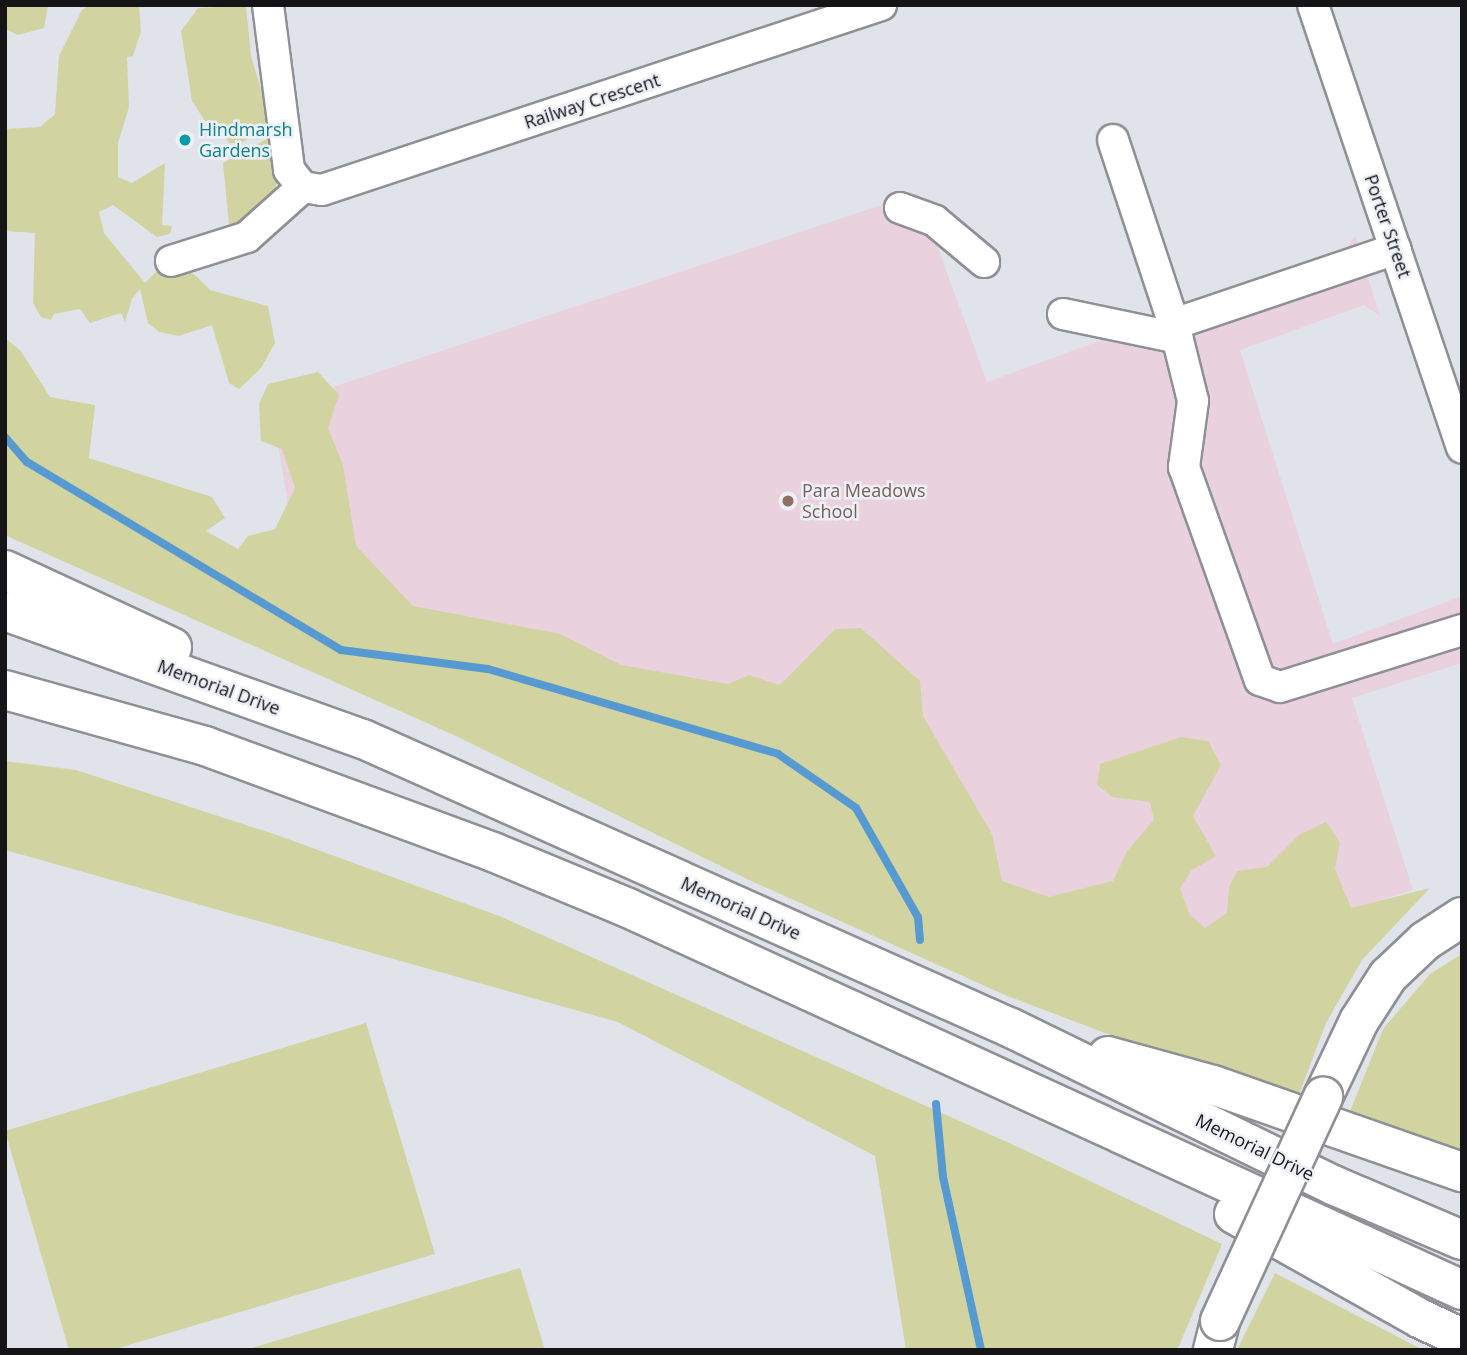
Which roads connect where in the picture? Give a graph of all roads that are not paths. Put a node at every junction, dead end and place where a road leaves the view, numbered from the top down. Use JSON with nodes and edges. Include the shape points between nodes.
{"nodes":[{"id":1,"x":268,"y":5,"type":"edge"},
{"id":2,"x":881,"y":5,"type":"edge"},
{"id":3,"x":1314,"y":5,"type":"edge"},
{"id":4,"x":1112,"y":140,"type":"dead end"},
{"id":5,"x":303,"y":187,"type":"junction"},
{"id":6,"x":900,"y":208,"type":"dead end"},
{"id":7,"x":1396,"y":249,"type":"junction"},
{"id":8,"x":171,"y":261,"type":"dead end"},
{"id":9,"x":984,"y":262,"type":"dead end"},
{"id":10,"x":1063,"y":314,"type":"dead end"},
{"id":11,"x":1176,"y":331,"type":"junction"},
{"id":12,"x":1462,"y":448,"type":"edge"},
{"id":13,"x":5,"y":570,"type":"edge"},
{"id":14,"x":5,"y":611,"type":"edge"},
{"id":15,"x":1462,"y":630,"type":"edge"},
{"id":16,"x":5,"y":690,"type":"edge"},
{"id":17,"x":5,"y":714,"type":"edge"},
{"id":18,"x":363,"y":739,"type":"junction"},
{"id":19,"x":205,"y":746,"type":"junction"},
{"id":20,"x":1462,"y":917,"type":"edge"},
{"id":21,"x":1011,"y":1028,"type":"junction"},
{"id":22,"x":989,"y":1074,"type":"junction"},
{"id":23,"x":1462,"y":1172,"type":"edge"},
{"id":24,"x":1462,"y":1240,"type":"edge"},
{"id":25,"x":1462,"y":1290,"type":"edge"},
{"id":26,"x":1216,"y":1335,"type":"edge"},
{"id":27,"x":1462,"y":1338,"type":"edge"}],
"edges":[{"from":1,"to":5,"type":"street","via":[[289,170]]},
{"from":2,"to":5,"type":"street","name":"Railway Crescent","via":[[322,190]]},
{"from":3,"to":7,"type":"street","name":"Porter Street"},
{"from":4,"to":11,"type":"street"},
{"from":5,"to":8,"type":"street","via":[[247,237]]},
{"from":6,"to":9,"type":"street","via":[[935,221]]},
{"from":7,"to":11,"type":"street"},
{"from":7,"to":12,"type":"street","name":"Porter Street"},
{"from":10,"to":11,"type":"street"},
{"from":11,"to":15,"type":"street","via":[[1193,401],[1184,467],[1260,680],[1280,687]]},
{"from":13,"to":18,"type":"main road"},
{"from":14,"to":18,"type":"main road","name":"Memorial Drive"},
{"from":16,"to":19,"type":"main road"},
{"from":17,"to":19,"type":"main road"},
{"from":18,"to":21,"type":"main road","name":"Memorial Drive"},
{"from":19,"to":22,"type":"main road","via":[[322,786],[628,908]]},
{"from":20,"to":26,"type":"main road","bridge":true,"via":[[1425,941],[1388,976],[1359,1021]]},
{"from":21,"to":23,"type":"main road","via":[[1213,1085]]},
{"from":21,"to":24,"type":"main road","name":"Memorial Drive","via":[[1333,1185]]},
{"from":22,"to":25,"type":"main road"},
{"from":22,"to":27,"type":"main road","via":[[1420,1319]]}]}
